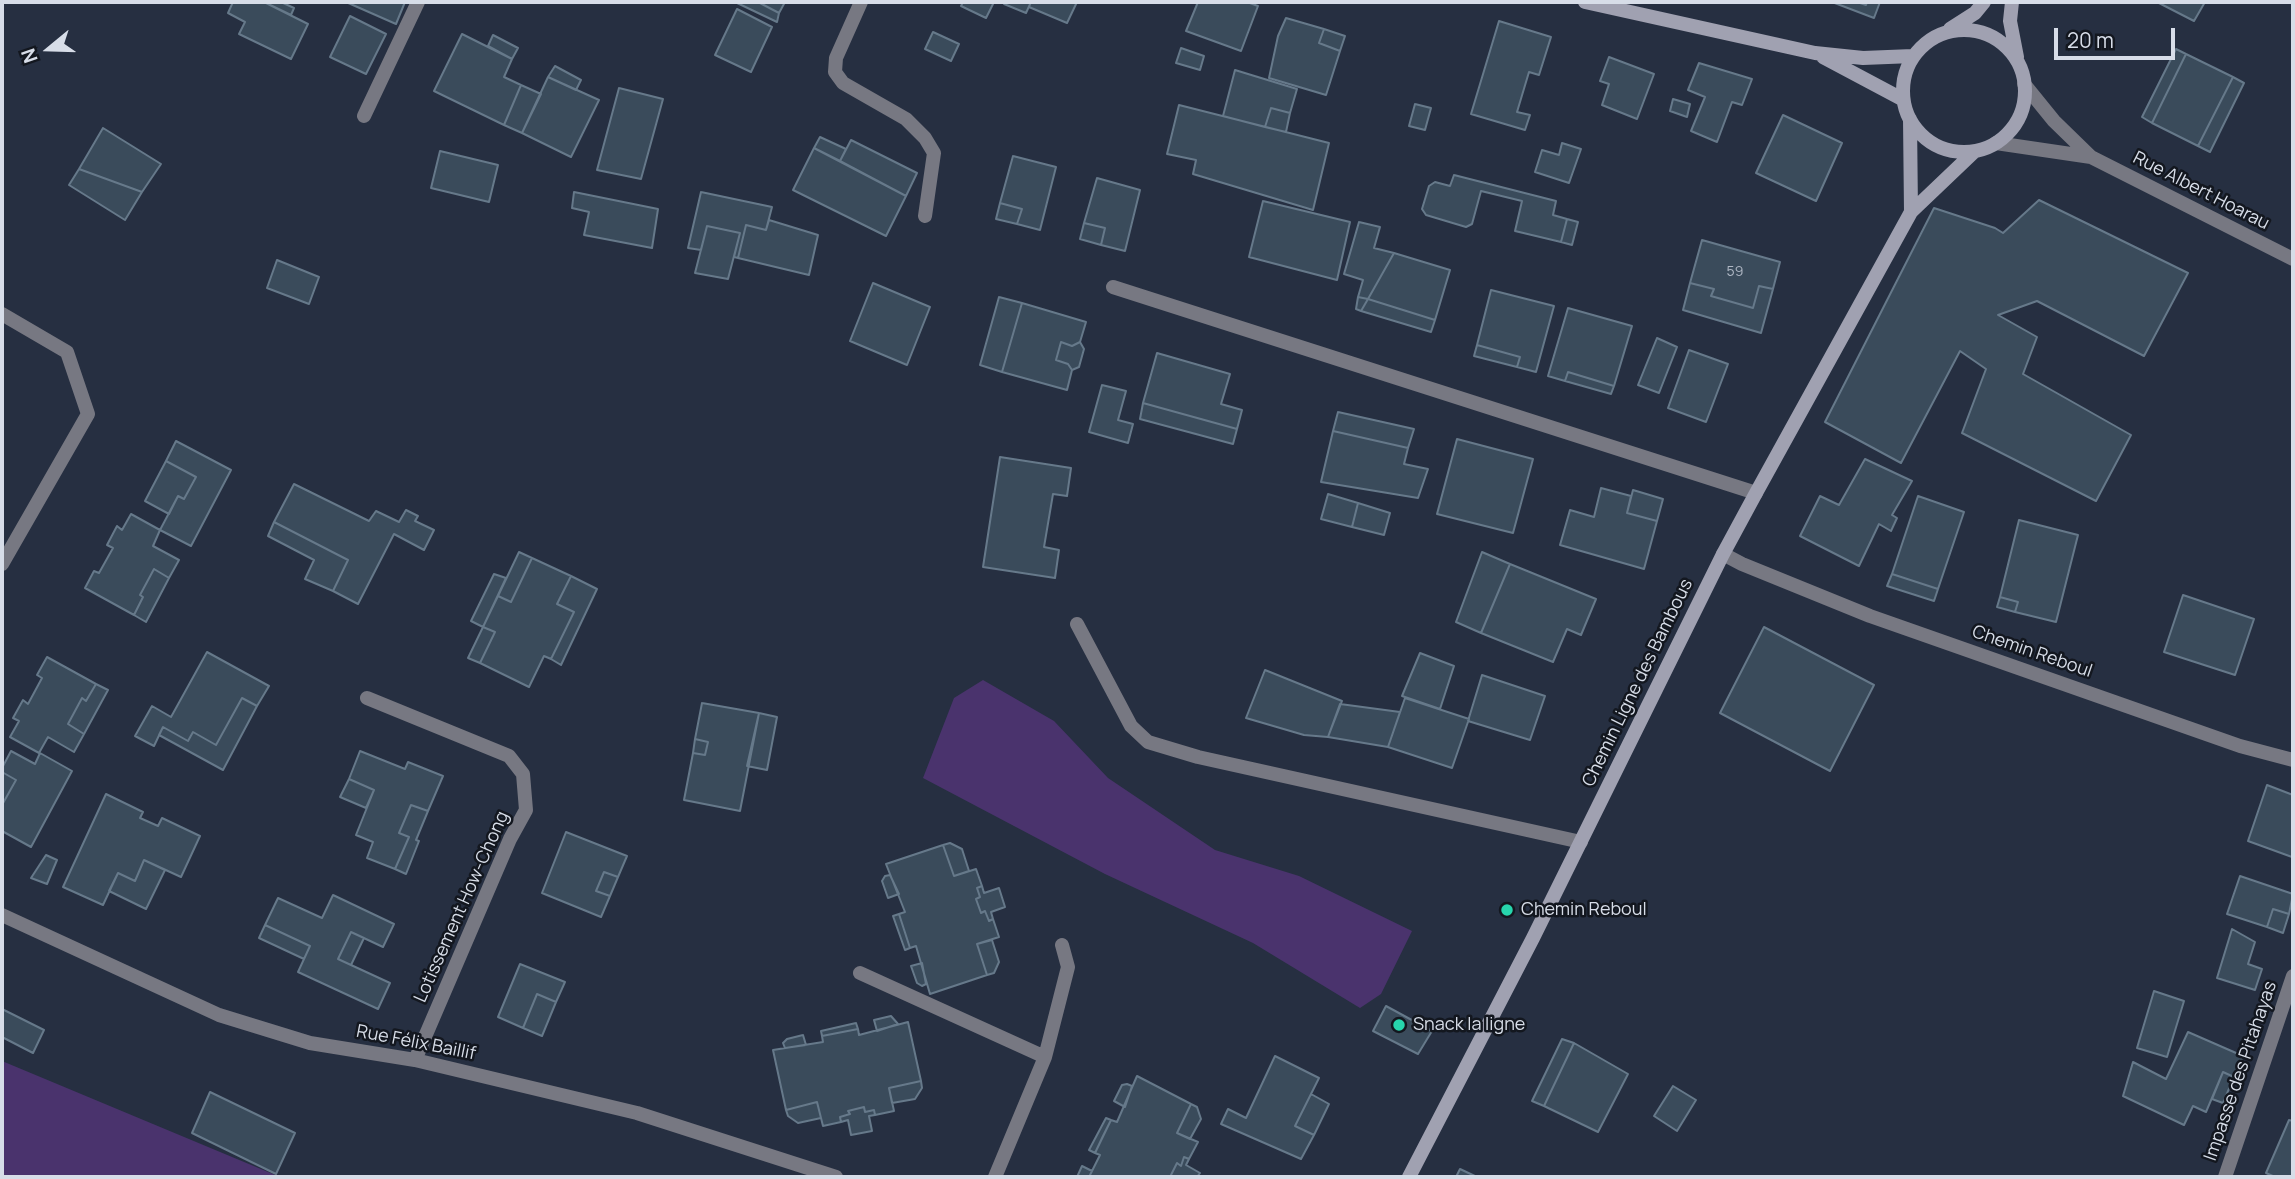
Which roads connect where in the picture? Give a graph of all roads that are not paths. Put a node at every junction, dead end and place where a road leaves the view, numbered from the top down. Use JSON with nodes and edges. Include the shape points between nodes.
{"nodes":[{"id":1,"x":418,"y":2,"type":"edge"},
{"id":2,"x":860,"y":2,"type":"edge"},
{"id":3,"x":1585,"y":2,"type":"edge"},
{"id":4,"x":1984,"y":2,"type":"edge"},
{"id":5,"x":2012,"y":2,"type":"edge"},
{"id":6,"x":1948,"y":31,"type":"junction"},
{"id":7,"x":1815,"y":53,"type":"junction"},
{"id":8,"x":1913,"y":56,"type":"junction"},
{"id":9,"x":2018,"y":62,"type":"junction"},
{"id":10,"x":2024,"y":84,"type":"junction"},
{"id":11,"x":1902,"y":99,"type":"junction"},
{"id":12,"x":364,"y":116,"type":"dead end"},
{"id":13,"x":1910,"y":119,"type":"junction"},
{"id":14,"x":1996,"y":143,"type":"junction"},
{"id":15,"x":1975,"y":151,"type":"junction"},
{"id":16,"x":2091,"y":157,"type":"junction"},
{"id":17,"x":1911,"y":212,"type":"junction"},
{"id":18,"x":925,"y":216,"type":"dead end"},
{"id":19,"x":2293,"y":259,"type":"edge"},
{"id":20,"x":1113,"y":287,"type":"dead end"},
{"id":21,"x":2,"y":314,"type":"edge"},
{"id":22,"x":1756,"y":493,"type":"junction"},
{"id":23,"x":1723,"y":554,"type":"junction"},
{"id":24,"x":2,"y":564,"type":"edge"},
{"id":25,"x":1077,"y":624,"type":"dead end"},
{"id":26,"x":367,"y":698,"type":"dead end"},
{"id":27,"x":2293,"y":760,"type":"edge"},
{"id":28,"x":1581,"y":842,"type":"junction"},
{"id":29,"x":2,"y":915,"type":"edge"},
{"id":30,"x":1062,"y":945,"type":"dead end"},
{"id":31,"x":860,"y":973,"type":"dead end"},
{"id":32,"x":2293,"y":976,"type":"edge"},
{"id":33,"x":1045,"y":1057,"type":"junction"},
{"id":34,"x":415,"y":1060,"type":"junction"},
{"id":35,"x":836,"y":1177,"type":"edge"},
{"id":36,"x":995,"y":1177,"type":"edge"},
{"id":37,"x":1409,"y":1177,"type":"edge"},
{"id":38,"x":2225,"y":1177,"type":"edge"}],
"edges":[{"from":1,"to":12,"type":"street"},
{"from":2,"to":18,"type":"street","via":[[836,58],[835,72],[843,83],[906,119],[925,138],[934,153]]},
{"from":3,"to":7,"type":"main road"},
{"from":4,"to":6,"type":"main road"},
{"from":5,"to":9,"type":"main road","via":[[2010,21]]},
{"from":6,"to":8,"type":"main road","via":[[1928,40]]},
{"from":6,"to":9,"type":"main road","via":[[1970,29],[1992,36],[2011,50]]},
{"from":7,"to":8,"type":"main road","via":[[1863,58]]},
{"from":7,"to":11,"type":"main road"},
{"from":8,"to":11,"type":"main road","via":[[1903,77]]},
{"from":9,"to":10,"type":"main road"},
{"from":10,"to":14,"type":"main road","via":[[2020,119]]},
{"from":10,"to":16,"type":"street","name":"Rue Albert Hoarau"},
{"from":11,"to":13,"type":"main road"},
{"from":13,"to":15,"type":"main road","via":[[1922,136],[1940,149]]},
{"from":13,"to":17,"type":"main road","name":"Chemin Ligne des Bambous"},
{"from":14,"to":15,"type":"main road"},
{"from":14,"to":16,"type":"street","name":"Rue Albert Hoarau"},
{"from":15,"to":17,"type":"main road","name":"Chemin Ligne des Bambous"},
{"from":16,"to":19,"type":"street","name":"Rue Albert Hoarau"},
{"from":17,"to":22,"type":"main road","name":"Chemin Ligne des Bambous"},
{"from":20,"to":22,"type":"street"},
{"from":21,"to":24,"type":"street","via":[[67,352],[88,414]]},
{"from":22,"to":23,"type":"main road","name":"Chemin Ligne des Bambous"},
{"from":23,"to":27,"type":"street","name":"Chemin Reboul","via":[[1870,616],[2240,746]]},
{"from":23,"to":28,"type":"main road","name":"Chemin Ligne des Bambous"},
{"from":25,"to":28,"type":"street","via":[[1131,726],[1148,742]]},
{"from":26,"to":34,"type":"street","name":"Lotissement How-Chong","via":[[509,756],[523,774],[526,810]]},
{"from":28,"to":37,"type":"main road","name":"Chemin Ligne des Bambous"},
{"from":29,"to":34,"type":"street","name":"Rue Félix Baillif","via":[[219,1015],[310,1043]]},
{"from":30,"to":33,"type":"street","via":[[1068,967]]},
{"from":31,"to":33,"type":"street"},
{"from":32,"to":38,"type":"street","name":"Impasse des Pitahayas"},
{"from":33,"to":36,"type":"street"},
{"from":34,"to":35,"type":"street","name":"Rue Félix Baillif","via":[[637,1113]]}]}
